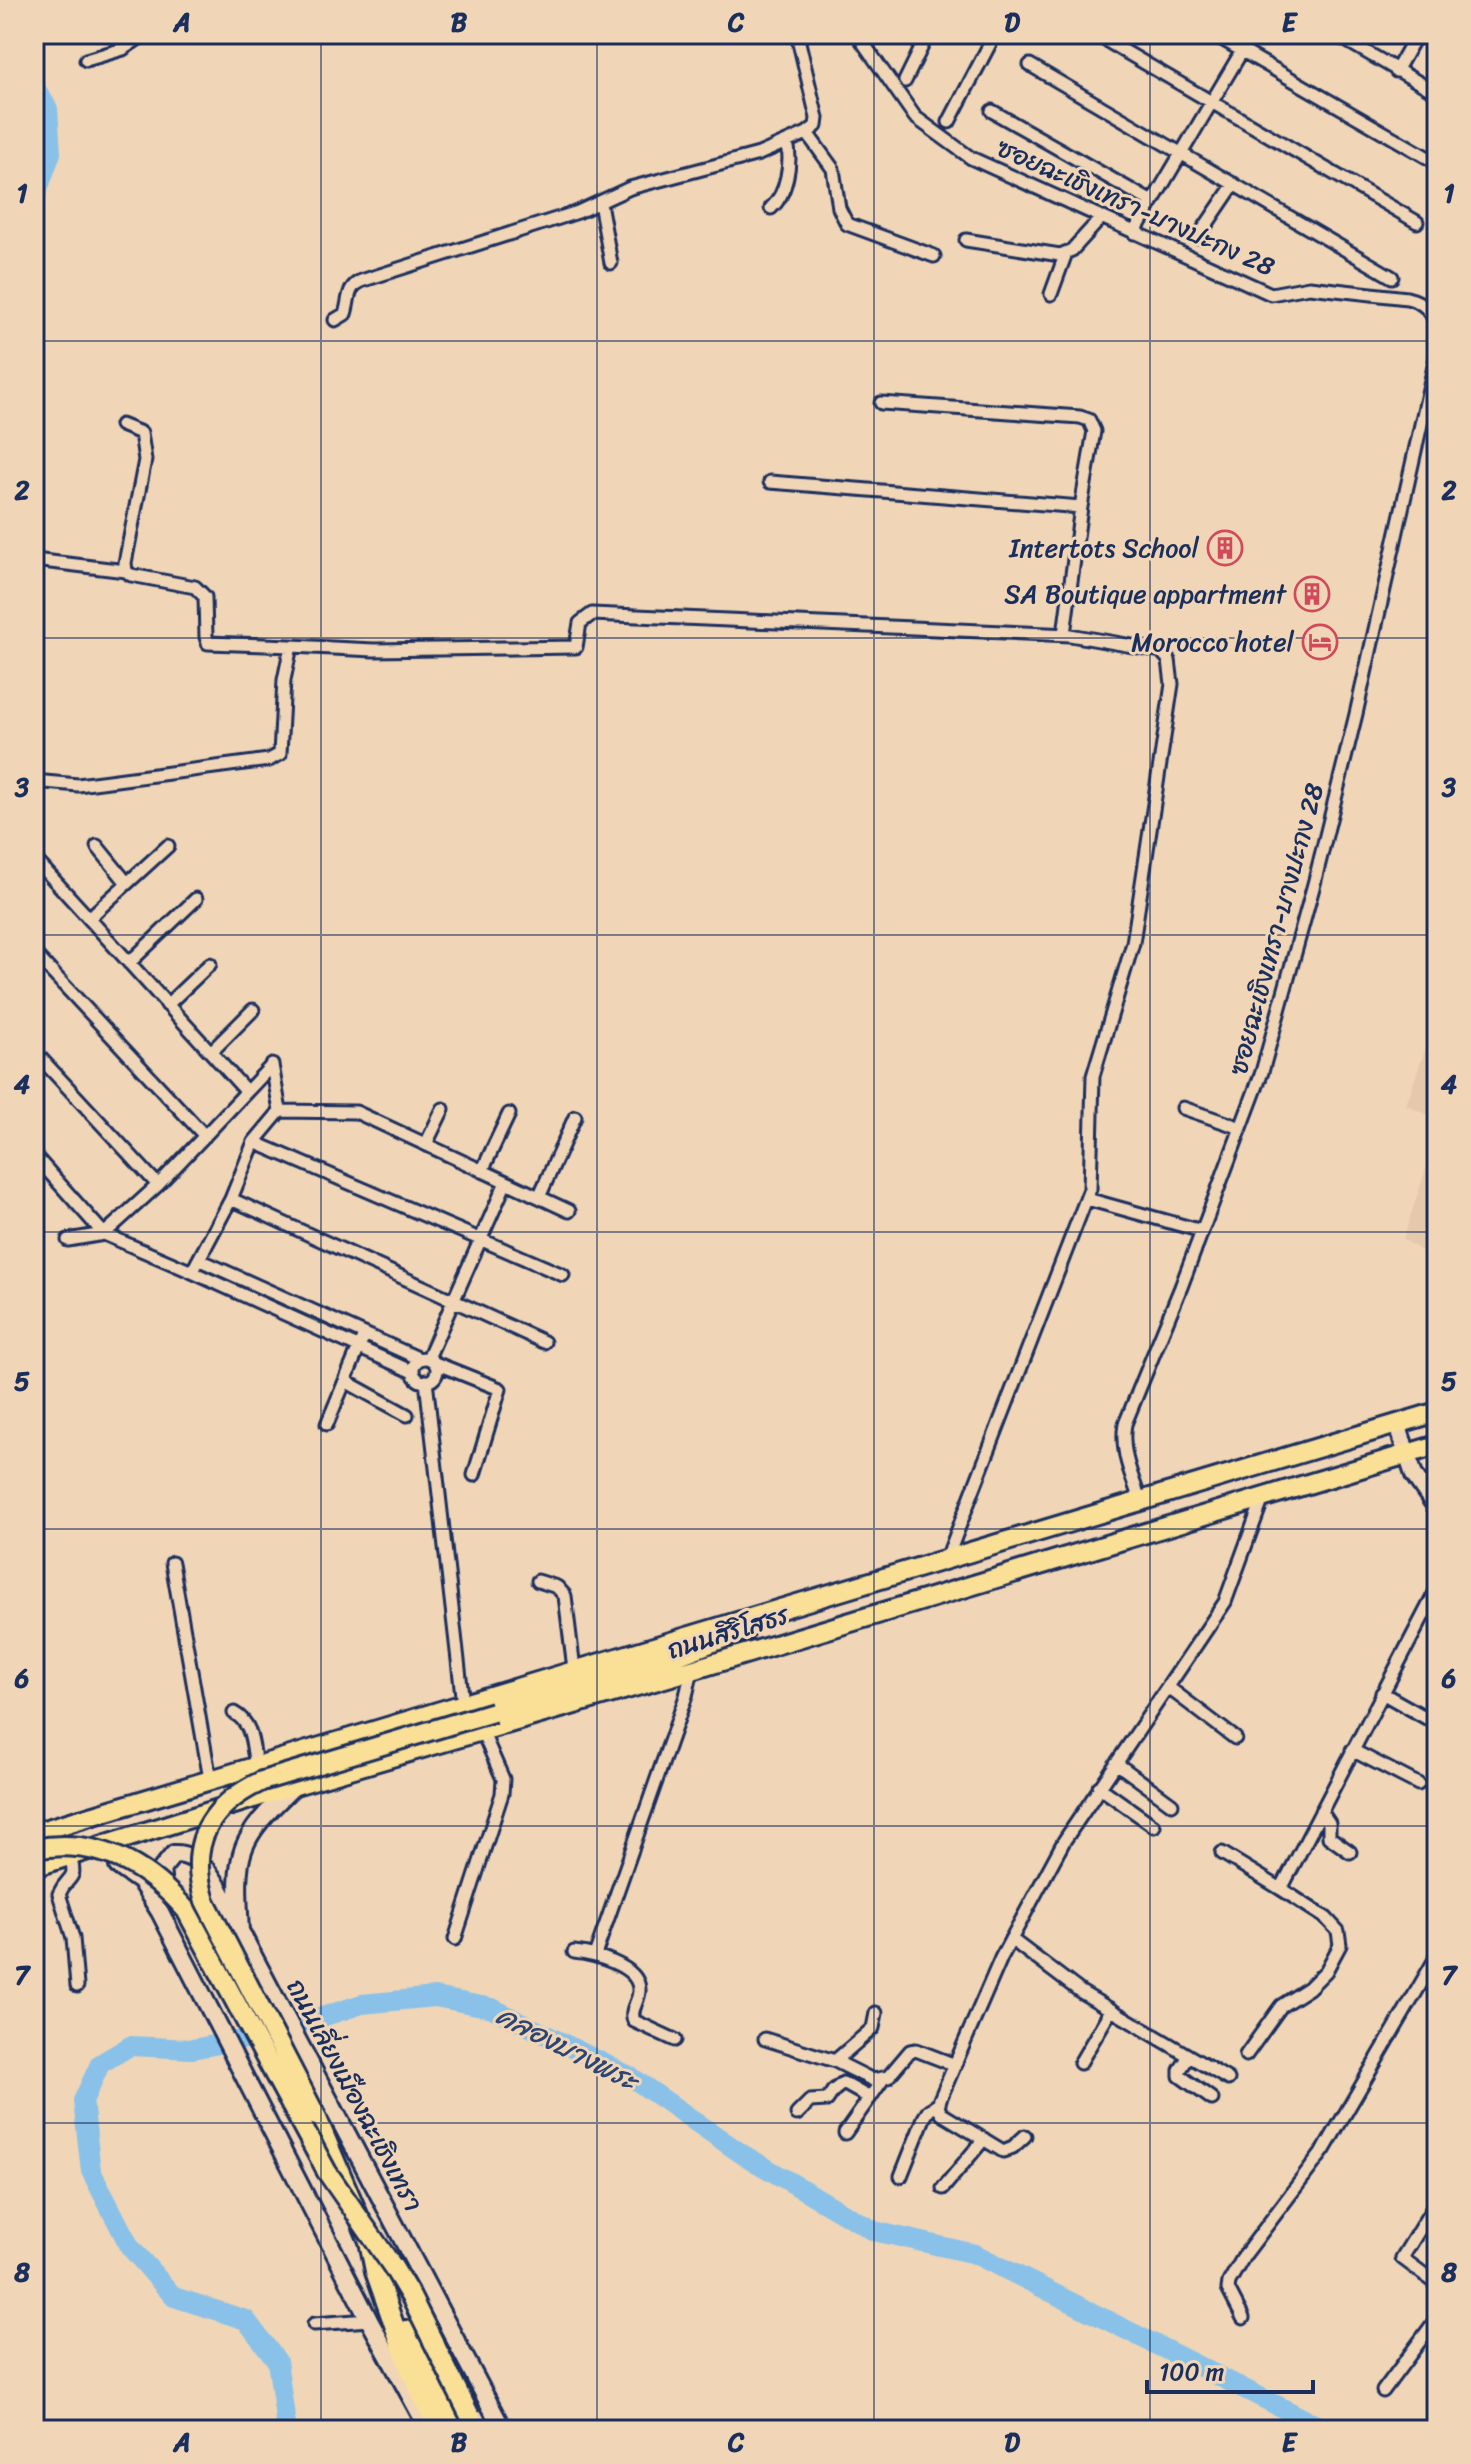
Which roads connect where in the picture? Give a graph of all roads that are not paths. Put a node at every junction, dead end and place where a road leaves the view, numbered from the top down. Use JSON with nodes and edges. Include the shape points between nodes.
{"nodes":[{"id":1,"x":145,"y":34,"type":"edge"},
{"id":2,"x":797,"y":34,"type":"edge"},
{"id":3,"x":857,"y":34,"type":"edge"},
{"id":4,"x":928,"y":34,"type":"edge"},
{"id":5,"x":995,"y":34,"type":"edge"},
{"id":6,"x":1095,"y":34,"type":"edge"},
{"id":7,"x":1213,"y":34,"type":"edge"},
{"id":8,"x":1252,"y":34,"type":"edge"},
{"id":9,"x":1417,"y":34,"type":"edge"},
{"id":10,"x":1339,"y":35,"type":"edge"},
{"id":11,"x":1242,"y":51,"type":"junction"},
{"id":12,"x":86,"y":60,"type":"dead end"},
{"id":13,"x":1030,"y":65,"type":"dead end"},
{"id":14,"x":1396,"y":71,"type":"junction"},
{"id":15,"x":905,"y":81,"type":"dead end"},
{"id":16,"x":1437,"y":93,"type":"edge"},
{"id":17,"x":1211,"y":103,"type":"junction"},
{"id":18,"x":992,"y":111,"type":"dead end"},
{"id":19,"x":949,"y":122,"type":"dead end"},
{"id":20,"x":807,"y":133,"type":"junction"},
{"id":21,"x":787,"y":142,"type":"junction"},
{"id":22,"x":1182,"y":154,"type":"junction"},
{"id":23,"x":1437,"y":163,"type":"edge"},
{"id":24,"x":1234,"y":184,"type":"junction"},
{"id":25,"x":1152,"y":202,"type":"junction"},
{"id":26,"x":600,"y":203,"type":"junction"},
{"id":27,"x":771,"y":208,"type":"dead end"},
{"id":28,"x":1101,"y":218,"type":"junction"},
{"id":29,"x":1417,"y":222,"type":"dead end"},
{"id":30,"x":1134,"y":233,"type":"junction"},
{"id":31,"x":1198,"y":237,"type":"dead end"},
{"id":32,"x":966,"y":240,"type":"dead end"},
{"id":33,"x":1066,"y":253,"type":"junction"},
{"id":34,"x":934,"y":256,"type":"dead end"},
{"id":35,"x":611,"y":263,"type":"dead end"},
{"id":36,"x":1392,"y":277,"type":"dead end"},
{"id":37,"x":1051,"y":294,"type":"dead end"},
{"id":38,"x":335,"y":320,"type":"dead end"},
{"id":39,"x":1437,"y":329,"type":"edge"},
{"id":40,"x":1436,"y":361,"type":"edge"},
{"id":41,"x":881,"y":403,"type":"dead end"},
{"id":42,"x":121,"y":425,"type":"dead end"},
{"id":43,"x":770,"y":482,"type":"dead end"},
{"id":44,"x":1081,"y":507,"type":"junction"},
{"id":45,"x":34,"y":560,"type":"edge"},
{"id":46,"x":126,"y":571,"type":"junction"},
{"id":47,"x":1064,"y":634,"type":"junction"},
{"id":48,"x":291,"y":646,"type":"junction"},
{"id":49,"x":34,"y":781,"type":"edge"},
{"id":50,"x":97,"y":846,"type":"dead end"},
{"id":51,"x":168,"y":846,"type":"dead end"},
{"id":52,"x":34,"y":858,"type":"edge"},
{"id":53,"x":127,"y":883,"type":"junction"},
{"id":54,"x":196,"y":899,"type":"dead end"},
{"id":55,"x":89,"y":918,"type":"junction"},
{"id":56,"x":34,"y":953,"type":"edge"},
{"id":57,"x":129,"y":963,"type":"junction"},
{"id":58,"x":210,"y":964,"type":"dead end"},
{"id":59,"x":167,"y":1005,"type":"junction"},
{"id":60,"x":253,"y":1010,"type":"dead end"},
{"id":61,"x":34,"y":1051,"type":"edge"},
{"id":62,"x":211,"y":1052,"type":"junction"},
{"id":63,"x":246,"y":1091,"type":"junction"},
{"id":64,"x":1183,"y":1108,"type":"dead end"},
{"id":65,"x":443,"y":1109,"type":"dead end"},
{"id":66,"x":280,"y":1111,"type":"junction"},
{"id":67,"x":509,"y":1114,"type":"dead end"},
{"id":68,"x":575,"y":1117,"type":"dead end"},
{"id":69,"x":1241,"y":1128,"type":"junction"},
{"id":70,"x":205,"y":1136,"type":"junction"},
{"id":71,"x":254,"y":1142,"type":"junction"},
{"id":72,"x":426,"y":1144,"type":"junction"},
{"id":73,"x":34,"y":1155,"type":"edge"},
{"id":74,"x":482,"y":1171,"type":"junction"},
{"id":75,"x":506,"y":1182,"type":"junction"},
{"id":76,"x":158,"y":1185,"type":"junction"},
{"id":77,"x":539,"y":1197,"type":"junction"},
{"id":78,"x":231,"y":1199,"type":"junction"},
{"id":79,"x":1087,"y":1199,"type":"junction"},
{"id":80,"x":569,"y":1211,"type":"dead end"},
{"id":81,"x":1202,"y":1231,"type":"junction"},
{"id":82,"x":104,"y":1234,"type":"junction"},
{"id":83,"x":482,"y":1239,"type":"junction"},
{"id":84,"x":68,"y":1240,"type":"dead end"},
{"id":85,"x":200,"y":1260,"type":"junction"},
{"id":86,"x":192,"y":1272,"type":"junction"},
{"id":87,"x":563,"y":1275,"type":"dead end"},
{"id":88,"x":455,"y":1301,"type":"junction"},
{"id":89,"x":366,"y":1332,"type":"junction"},
{"id":90,"x":544,"y":1342,"type":"dead end"},
{"id":91,"x":360,"y":1346,"type":"junction"},
{"id":92,"x":428,"y":1360,"type":"junction"},
{"id":93,"x":413,"y":1372,"type":"junction"},
{"id":94,"x":345,"y":1381,"type":"junction"},
{"id":95,"x":426,"y":1381,"type":"junction"},
{"id":96,"x":1437,"y":1412,"type":"edge"},
{"id":97,"x":407,"y":1415,"type":"dead end"},
{"id":98,"x":327,"y":1424,"type":"dead end"},
{"id":99,"x":1397,"y":1424,"type":"junction"},
{"id":100,"x":1437,"y":1445,"type":"edge"},
{"id":101,"x":1406,"y":1454,"type":"junction"},
{"id":102,"x":474,"y":1475,"type":"dead end"},
{"id":103,"x":1263,"y":1498,"type":"junction"},
{"id":104,"x":1140,"y":1500,"type":"junction"},
{"id":105,"x":1437,"y":1508,"type":"edge"},
{"id":106,"x":947,"y":1558,"type":"junction"},
{"id":107,"x":172,"y":1563,"type":"dead end"},
{"id":108,"x":538,"y":1581,"type":"dead end"},
{"id":109,"x":1437,"y":1589,"type":"edge"},
{"id":110,"x":830,"y":1594,"type":"junction"},
{"id":111,"x":574,"y":1669,"type":"junction"},
{"id":112,"x":692,"y":1670,"type":"junction"},
{"id":113,"x":1169,"y":1688,"type":"junction"},
{"id":114,"x":1382,"y":1693,"type":"junction"},
{"id":115,"x":463,"y":1704,"type":"junction"},
{"id":116,"x":234,"y":1713,"type":"dead end"},
{"id":117,"x":1437,"y":1724,"type":"edge"},
{"id":118,"x":482,"y":1731,"type":"junction"},
{"id":119,"x":1235,"y":1738,"type":"dead end"},
{"id":120,"x":1352,"y":1750,"type":"junction"},
{"id":121,"x":1116,"y":1763,"type":"junction"},
{"id":122,"x":256,"y":1765,"type":"junction"},
{"id":123,"x":210,"y":1779,"type":"junction"},
{"id":124,"x":1418,"y":1784,"type":"dead end"},
{"id":125,"x":295,"y":1785,"type":"junction"},
{"id":126,"x":1099,"y":1787,"type":"junction"},
{"id":127,"x":179,"y":1789,"type":"junction"},
{"id":128,"x":132,"y":1804,"type":"junction"},
{"id":129,"x":1172,"y":1804,"type":"dead end"},
{"id":130,"x":1321,"y":1811,"type":"junction"},
{"id":131,"x":184,"y":1819,"type":"junction"},
{"id":132,"x":1154,"y":1826,"type":"dead end"},
{"id":133,"x":145,"y":1832,"type":"junction"},
{"id":134,"x":34,"y":1833,"type":"edge"},
{"id":135,"x":34,"y":1849,"type":"edge"},
{"id":136,"x":1350,"y":1852,"type":"dead end"},
{"id":137,"x":1222,"y":1853,"type":"dead end"},
{"id":138,"x":74,"y":1854,"type":"junction"},
{"id":139,"x":34,"y":1867,"type":"edge"},
{"id":140,"x":1281,"y":1889,"type":"junction"},
{"id":141,"x":240,"y":1931,"type":"junction"},
{"id":142,"x":455,"y":1939,"type":"dead end"},
{"id":143,"x":1011,"y":1939,"type":"junction"},
{"id":144,"x":178,"y":1948,"type":"junction"},
{"id":145,"x":574,"y":1952,"type":"dead end"},
{"id":146,"x":595,"y":1955,"type":"junction"},
{"id":147,"x":1437,"y":1956,"type":"edge"},
{"id":148,"x":77,"y":1986,"type":"dead end"},
{"id":149,"x":1111,"y":2010,"type":"junction"},
{"id":150,"x":876,"y":2013,"type":"dead end"},
{"id":151,"x":765,"y":2039,"type":"dead end"},
{"id":152,"x":675,"y":2040,"type":"dead end"},
{"id":153,"x":1246,"y":2055,"type":"dead end"},
{"id":154,"x":1189,"y":2056,"type":"junction"},
{"id":155,"x":835,"y":2061,"type":"junction"},
{"id":156,"x":1080,"y":2063,"type":"dead end"},
{"id":157,"x":955,"y":2065,"type":"junction"},
{"id":158,"x":883,"y":2079,"type":"junction"},
{"id":159,"x":1228,"y":2079,"type":"dead end"},
{"id":160,"x":870,"y":2098,"type":"junction"},
{"id":161,"x":1212,"y":2099,"type":"dead end"},
{"id":162,"x":939,"y":2104,"type":"junction"},
{"id":163,"x":797,"y":2114,"type":"dead end"},
{"id":164,"x":845,"y":2133,"type":"dead end"},
{"id":165,"x":1025,"y":2136,"type":"dead end"},
{"id":166,"x":984,"y":2139,"type":"junction"},
{"id":167,"x":901,"y":2176,"type":"dead end"},
{"id":168,"x":943,"y":2188,"type":"dead end"},
{"id":169,"x":1437,"y":2201,"type":"edge"},
{"id":170,"x":375,"y":2271,"type":"junction"},
{"id":171,"x":1437,"y":2283,"type":"edge"},
{"id":172,"x":1243,"y":2318,"type":"dead end"},
{"id":173,"x":1437,"y":2318,"type":"edge"},
{"id":174,"x":369,"y":2320,"type":"junction"},
{"id":175,"x":314,"y":2324,"type":"dead end"},
{"id":176,"x":1383,"y":2391,"type":"dead end"},
{"id":177,"x":468,"y":2425,"type":"edge"},
{"id":178,"x":429,"y":2430,"type":"edge"},
{"id":179,"x":439,"y":2430,"type":"edge"},
{"id":180,"x":503,"y":2430,"type":"edge"}],
"edges":[{"from":1,"to":12,"type":"street","via":[[123,49]]},
{"from":2,"to":20,"type":"street","via":[[817,118]]},
{"from":3,"to":28,"type":"street","name":"ซอยฉะเชิงเทรา-บางปะกง 28","via":[[915,117],[937,134],[971,158]]},
{"from":4,"to":15,"type":"street"},
{"from":5,"to":19,"type":"street"},
{"from":6,"to":17,"type":"street"},
{"from":7,"to":11,"type":"street"},
{"from":8,"to":11,"type":"street"},
{"from":9,"to":14,"type":"street"},
{"from":10,"to":14,"type":"street"},
{"from":11,"to":17,"type":"street"},
{"from":11,"to":23,"type":"street"},
{"from":13,"to":22,"type":"street"},
{"from":14,"to":16,"type":"street"},
{"from":17,"to":22,"type":"street"},
{"from":17,"to":29,"type":"street"},
{"from":18,"to":25,"type":"street"},
{"from":20,"to":21,"type":"street"},
{"from":20,"to":34,"type":"street","via":[[833,169],[847,224]]},
{"from":21,"to":26,"type":"street","via":[[630,188]]},
{"from":21,"to":27,"type":"street","via":[[790,160],[778,202]]},
{"from":22,"to":24,"type":"street"},
{"from":22,"to":25,"type":"street"},
{"from":24,"to":31,"type":"street"},
{"from":24,"to":36,"type":"street"},
{"from":25,"to":30,"type":"street"},
{"from":26,"to":35,"type":"street"},
{"from":26,"to":38,"type":"street","via":[[361,281],[353,285],[345,314]]},
{"from":28,"to":30,"type":"street","name":"ซอยฉะเชิงเทรา-บางปะกง 28"},
{"from":28,"to":33,"type":"street"},
{"from":30,"to":39,"type":"street","name":"ซอยฉะเชิงเทรา-บางปะกง 28","via":[[1271,294],[1309,287],[1416,300],[1429,309]]},
{"from":32,"to":33,"type":"street"},
{"from":33,"to":37,"type":"street"},
{"from":40,"to":69,"type":"street","name":"ซอยฉะเชิงเทรา-บางปะกง 28","via":[[1316,875],[1262,1072]]},
{"from":41,"to":44,"type":"street","via":[[1089,420],[1094,431]]},
{"from":42,"to":46,"type":"street","via":[[141,433],[145,460]]},
{"from":43,"to":44,"type":"street"},
{"from":44,"to":47,"type":"street"},
{"from":45,"to":46,"type":"street"},
{"from":46,"to":48,"type":"street","via":[[202,592],[208,643]]},
{"from":47,"to":48,"type":"street","via":[[592,614],[580,623],[576,647]]},
{"from":47,"to":79,"type":"street","via":[[1161,651],[1169,660],[1172,684],[1133,943],[1093,1076]]},
{"from":48,"to":49,"type":"street","via":[[280,754],[269,760],[78,785]]},
{"from":50,"to":53,"type":"street"},
{"from":51,"to":53,"type":"street"},
{"from":52,"to":55,"type":"street"},
{"from":53,"to":55,"type":"street"},
{"from":54,"to":57,"type":"street"},
{"from":55,"to":57,"type":"street"},
{"from":56,"to":70,"type":"street"},
{"from":57,"to":59,"type":"street"},
{"from":58,"to":59,"type":"street"},
{"from":59,"to":62,"type":"street"},
{"from":60,"to":62,"type":"street"},
{"from":61,"to":76,"type":"street"},
{"from":62,"to":63,"type":"street"},
{"from":63,"to":66,"type":"street","via":[[272,1065]]},
{"from":63,"to":70,"type":"street"},
{"from":64,"to":69,"type":"street"},
{"from":65,"to":72,"type":"street"},
{"from":66,"to":71,"type":"street"},
{"from":66,"to":72,"type":"street","via":[[356,1112]]},
{"from":67,"to":74,"type":"street"},
{"from":68,"to":77,"type":"street"},
{"from":69,"to":81,"type":"street","name":"ซอยฉะเชิงเทรา-บางปะกง 28"},
{"from":70,"to":76,"type":"street"},
{"from":71,"to":78,"type":"street"},
{"from":71,"to":83,"type":"street"},
{"from":72,"to":74,"type":"street"},
{"from":73,"to":82,"type":"street"},
{"from":74,"to":75,"type":"street"},
{"from":75,"to":77,"type":"street"},
{"from":75,"to":83,"type":"street"},
{"from":76,"to":82,"type":"street"},
{"from":77,"to":80,"type":"street"},
{"from":78,"to":85,"type":"street"},
{"from":78,"to":88,"type":"street"},
{"from":79,"to":81,"type":"street"},
{"from":79,"to":106,"type":"street"},
{"from":81,"to":104,"type":"street","name":"ซอยฉะเชิงเทรา-บางปะกง 28","via":[[1125,1424],[1126,1461]]},
{"from":82,"to":84,"type":"street"},
{"from":82,"to":86,"type":"street"},
{"from":83,"to":87,"type":"street"},
{"from":83,"to":88,"type":"street"},
{"from":85,"to":86,"type":"street"},
{"from":85,"to":89,"type":"street"},
{"from":86,"to":91,"type":"street"},
{"from":88,"to":90,"type":"street"},
{"from":88,"to":92,"type":"street"},
{"from":89,"to":91,"type":"street"},
{"from":89,"to":92,"type":"street"},
{"from":91,"to":93,"type":"street"},
{"from":91,"to":94,"type":"street"},
{"from":92,"to":93,"type":"street","via":[[414,1364]]},
{"from":92,"to":95,"type":"street","via":[[435,1375]]},
{"from":92,"to":102,"type":"street","via":[[500,1389]]},
{"from":93,"to":95,"type":"street"},
{"from":94,"to":97,"type":"street"},
{"from":94,"to":98,"type":"street"},
{"from":95,"to":115,"type":"street"},
{"from":96,"to":99,"type":"highway","name":"ถนนสิริโสธร"},
{"from":99,"to":101,"type":"main road"},
{"from":99,"to":104,"type":"highway","name":"ถนนสิริโสธร"},
{"from":100,"to":101,"type":"highway","name":"ถนนสิริโสธร"},
{"from":101,"to":103,"type":"highway","name":"ถนนสิริโสธร"},
{"from":101,"to":105,"type":"main road","via":[[1420,1488]]},
{"from":103,"to":112,"type":"highway","name":"ถนนสิริโสธร"},
{"from":103,"to":113,"type":"street","via":[[1225,1602]]},
{"from":104,"to":106,"type":"highway","name":"ถนนสิริโสธร"},
{"from":106,"to":110,"type":"highway","name":"ถนนสิริโสธร"},
{"from":107,"to":123,"type":"street"},
{"from":108,"to":111,"type":"street","via":[[565,1596]]},
{"from":109,"to":114,"type":"street"},
{"from":110,"to":111,"type":"highway","name":"ถนนสิริโสธร"},
{"from":110,"to":170,"type":"highway","bridge":true,"via":[[676,1656],[262,1781],[222,1807],[202,1837],[198,1872],[205,1901],[316,2116],[369,2241]]},
{"from":111,"to":115,"type":"highway","name":"ถนนสิริโสธร"},
{"from":112,"to":118,"type":"highway","name":"ถนนสิริโสธร"},
{"from":112,"to":146,"type":"street"},
{"from":113,"to":119,"type":"street"},
{"from":113,"to":121,"type":"street"},
{"from":114,"to":117,"type":"street"},
{"from":114,"to":120,"type":"street"},
{"from":115,"to":122,"type":"highway","name":"ถนนสิริโสธร"},
{"from":116,"to":122,"type":"street","via":[[249,1727]]},
{"from":118,"to":125,"type":"highway","name":"ถนนสิริโสธร"},
{"from":118,"to":142,"type":"street","via":[[503,1779],[502,1794]]},
{"from":120,"to":124,"type":"street"},
{"from":120,"to":130,"type":"street"},
{"from":121,"to":126,"type":"street"},
{"from":121,"to":129,"type":"street"},
{"from":122,"to":123,"type":"highway","name":"ถนนสิริโสธร"},
{"from":123,"to":127,"type":"highway","name":"ถนนสิริโสธร"},
{"from":125,"to":131,"type":"highway","name":"ถนนสิริโสธร"},
{"from":125,"to":141,"type":"main road","name":"ถนนเลี่ยงเมืองฉะเชิงเทรา","via":[[259,1818],[243,1847],[237,1880]]},
{"from":126,"to":132,"type":"street"},
{"from":126,"to":143,"type":"street"},
{"from":127,"to":128,"type":"highway","name":"ถนนสิริโสธร"},
{"from":127,"to":131,"type":"highway","via":[[173,1808]]},
{"from":128,"to":133,"type":"highway","via":[[146,1813]]},
{"from":128,"to":134,"type":"highway","name":"ถนนสิริโสธร"},
{"from":130,"to":136,"type":"street","via":[[1327,1816],[1329,1837]]},
{"from":130,"to":140,"type":"street"},
{"from":131,"to":133,"type":"highway","name":"ถนนสิริโสธร"},
{"from":133,"to":138,"type":"highway","name":"ถนนสิริโสธร"},
{"from":135,"to":177,"type":"highway","bridge":true,"via":[[72,1845],[110,1853],[149,1874],[186,1910],[327,2172],[411,2297]]},
{"from":137,"to":140,"type":"street"},
{"from":138,"to":139,"type":"highway","name":"ถนนสิริโสธร"},
{"from":138,"to":144,"type":"main road","via":[[121,1867],[141,1882]]},
{"from":138,"to":148,"type":"street","via":[[74,1877],[59,1894],[73,1938]]},
{"from":140,"to":153,"type":"street","via":[[1326,1918],[1338,1931],[1340,1945],[1326,1971],[1281,2006]]},
{"from":141,"to":144,"type":"main road","via":[[219,1886],[185,1854],[174,1854],[161,1870],[161,1881]]},
{"from":141,"to":180,"type":"main road","name":"ถนนเลี่ยงเมืองฉะเชิงเทรา"},
{"from":143,"to":149,"type":"street"},
{"from":143,"to":157,"type":"street"},
{"from":144,"to":174,"type":"main road"},
{"from":145,"to":146,"type":"street"},
{"from":146,"to":152,"type":"street","via":[[617,1964],[639,1984],[634,2021]]},
{"from":147,"to":172,"type":"street","via":[[1324,2150],[1229,2282]]},
{"from":149,"to":154,"type":"street"},
{"from":149,"to":156,"type":"street"},
{"from":150,"to":155,"type":"street","via":[[873,2028]]},
{"from":151,"to":155,"type":"street"},
{"from":154,"to":159,"type":"street"},
{"from":154,"to":161,"type":"street","via":[[1180,2076]]},
{"from":155,"to":158,"type":"street","via":[[873,2080]]},
{"from":157,"to":158,"type":"street","via":[[910,2051]]},
{"from":157,"to":162,"type":"street"},
{"from":158,"to":160,"type":"street"},
{"from":160,"to":163,"type":"street","via":[[843,2083],[827,2100],[810,2101]]},
{"from":160,"to":164,"type":"street"},
{"from":162,"to":166,"type":"street","via":[[942,2114]]},
{"from":162,"to":167,"type":"street","via":[[924,2118]]},
{"from":165,"to":166,"type":"street","via":[[1003,2151]]},
{"from":166,"to":168,"type":"street"},
{"from":169,"to":171,"type":"street","via":[[1402,2258]]},
{"from":170,"to":177,"type":"highway"},
{"from":170,"to":179,"type":"highway","via":[[410,2370]]},
{"from":173,"to":176,"type":"street"},
{"from":174,"to":175,"type":"street"},
{"from":174,"to":178,"type":"main road"}]}
